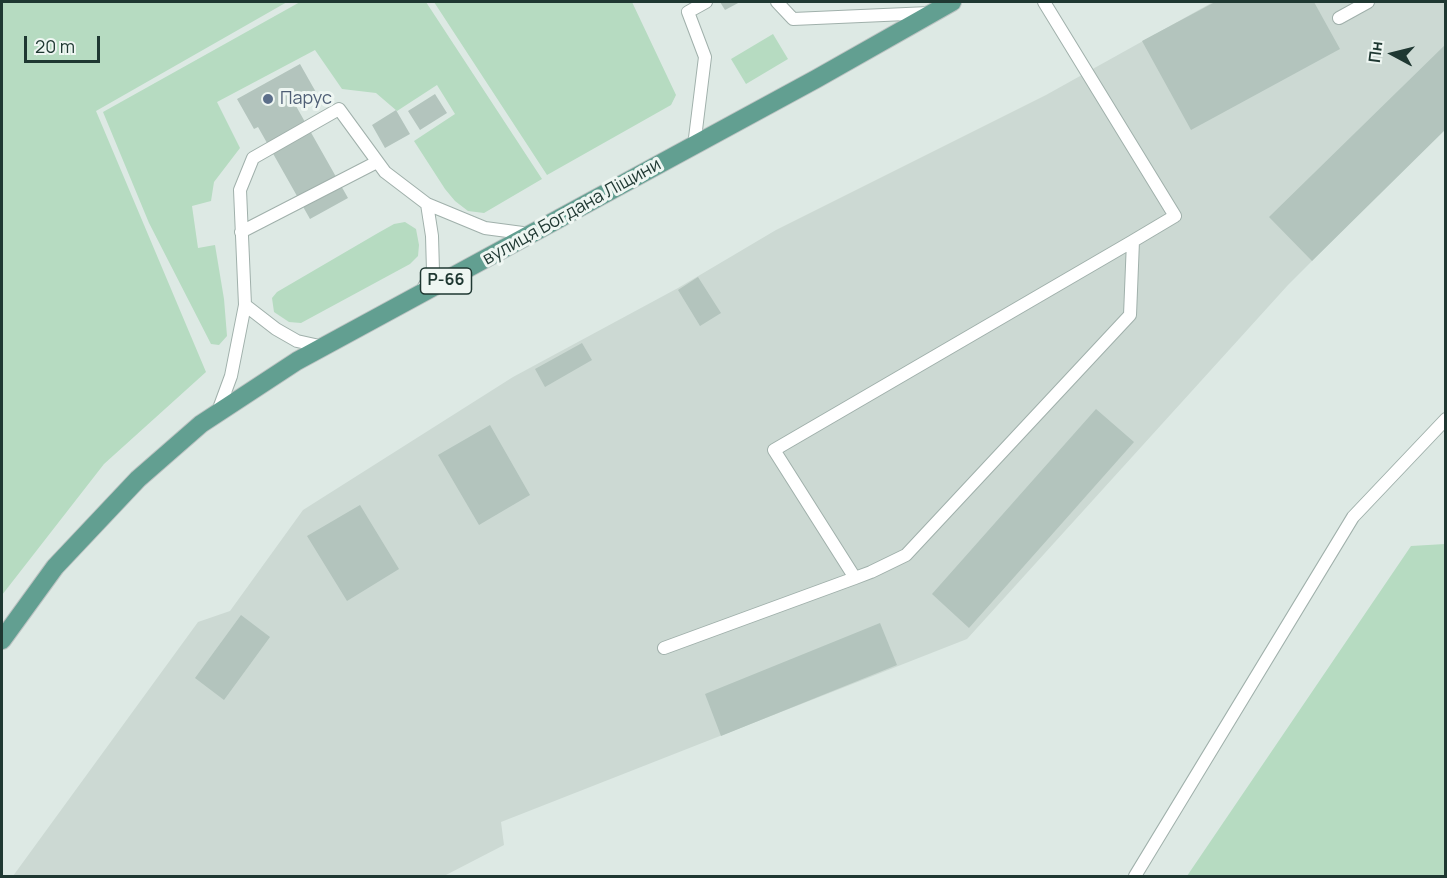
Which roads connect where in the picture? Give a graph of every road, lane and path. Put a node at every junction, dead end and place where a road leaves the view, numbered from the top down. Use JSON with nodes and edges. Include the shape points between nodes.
{"nodes":[{"id":1,"x":706,"y":2,"type":"edge"},
{"id":2,"x":777,"y":2,"type":"edge"},
{"id":3,"x":952,"y":2,"type":"edge"},
{"id":4,"x":1044,"y":2,"type":"edge"},
{"id":5,"x":1368,"y":2,"type":"edge"},
{"id":6,"x":933,"y":13,"type":"junction"},
{"id":7,"x":1339,"y":18,"type":"dead end"},
{"id":8,"x":694,"y":146,"type":"junction"},
{"id":9,"x":377,"y":162,"type":"junction"},
{"id":10,"x":426,"y":204,"type":"junction"},
{"id":11,"x":242,"y":232,"type":"junction"},
{"id":12,"x":531,"y":234,"type":"junction"},
{"id":13,"x":1133,"y":241,"type":"junction"},
{"id":14,"x":419,"y":296,"type":"junction"},
{"id":15,"x":245,"y":305,"type":"junction"},
{"id":16,"x":324,"y":347,"type":"junction"},
{"id":17,"x":216,"y":414,"type":"junction"},
{"id":18,"x":1446,"y":419,"type":"edge"},
{"id":19,"x":855,"y":578,"type":"junction"},
{"id":20,"x":2,"y":640,"type":"edge"},
{"id":21,"x":664,"y":648,"type":"dead end"},
{"id":22,"x":1135,"y":876,"type":"edge"}],
"edges":[{"from":1,"to":8,"type":"lane","via":[[688,12],[705,57]]},
{"from":2,"to":6,"type":"lane","via":[[793,19]]},
{"from":3,"to":6,"type":"main road","name":"вулиця Богдана Ліщини","number":"Р-66"},
{"from":4,"to":13,"type":"lane","via":[[1175,216]]},
{"from":5,"to":7,"type":"lane"},
{"from":6,"to":8,"type":"main road","name":"вулиця Богдана Ліщини","number":"Р-66"},
{"from":8,"to":12,"type":"main road","name":"вулиця Богдана Ліщини","number":"Р-66"},
{"from":9,"to":10,"type":"lane"},
{"from":9,"to":11,"type":"lane"},
{"from":9,"to":11,"type":"lane","via":[[339,109],[253,158],[240,190]]},
{"from":10,"to":12,"type":"lane","via":[[484,228]]},
{"from":10,"to":14,"type":"lane","via":[[433,271]]},
{"from":11,"to":15,"type":"lane"},
{"from":12,"to":14,"type":"main road","name":"вулиця Богдана Ліщини","number":"Р-66"},
{"from":13,"to":19,"type":"lane","via":[[1130,315],[906,555]]},
{"from":13,"to":19,"type":"lane","via":[[774,450]]},
{"from":14,"to":16,"type":"main road","name":"вулиця Богдана Ліщини","number":"Р-66"},
{"from":15,"to":16,"type":"lane","via":[[297,341]]},
{"from":15,"to":17,"type":"lane","via":[[231,376]]},
{"from":16,"to":17,"type":"main road","name":"вулиця Богдана Ліщини","number":"Р-66"},
{"from":17,"to":20,"type":"main road","name":"вулиця Богдана Ліщини","number":"Р-66","via":[[138,479],[55,567]]},
{"from":18,"to":22,"type":"lane","via":[[1353,518]]},
{"from":19,"to":21,"type":"lane"}]}
